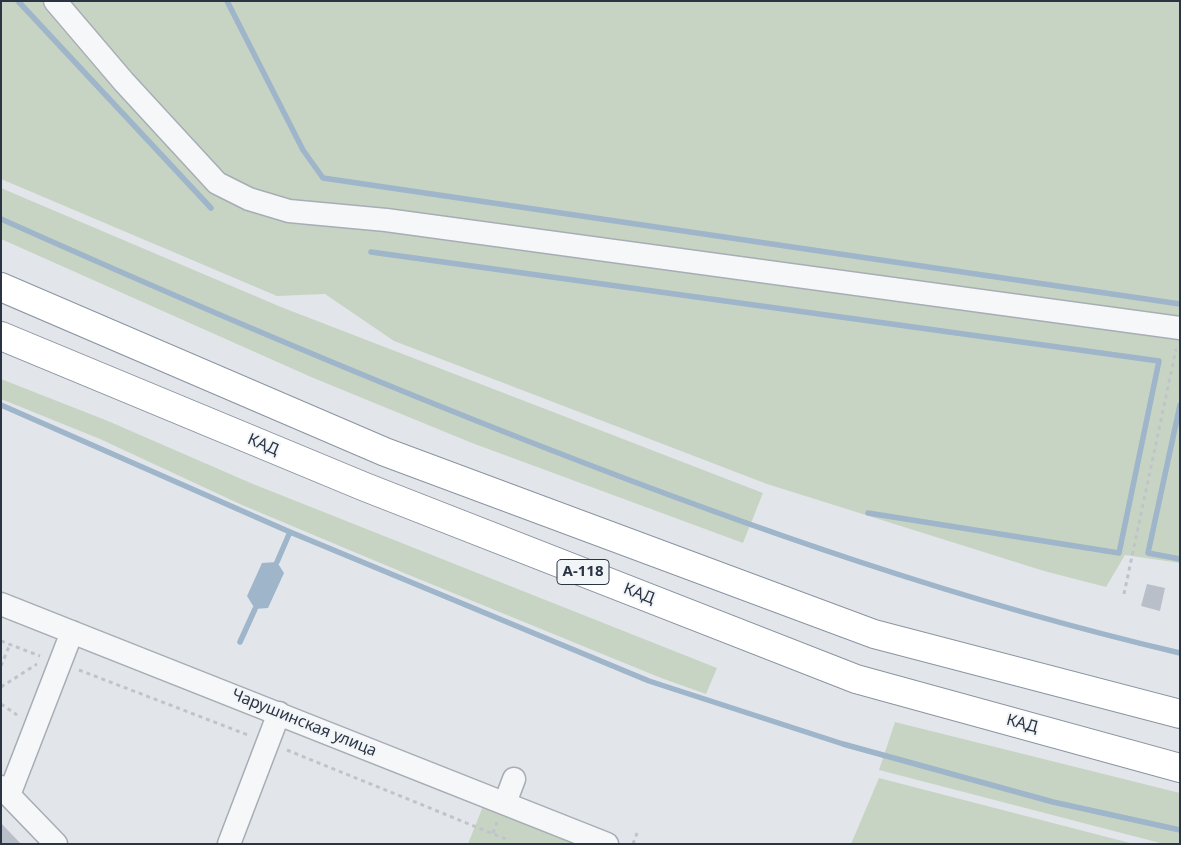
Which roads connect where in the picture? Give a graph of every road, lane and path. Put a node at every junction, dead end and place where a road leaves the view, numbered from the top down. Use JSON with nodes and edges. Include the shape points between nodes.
{"nodes":[{"id":1,"x":55,"y":1,"type":"edge"},
{"id":2,"x":1,"y":287,"type":"edge"},
{"id":3,"x":1179,"y":334,"type":"edge"},
{"id":4,"x":1,"y":336,"type":"edge"},
{"id":5,"x":1124,"y":594,"type":"dead end"},
{"id":6,"x":1,"y":604,"type":"edge"},
{"id":7,"x":72,"y":632,"type":"junction"},
{"id":8,"x":1,"y":640,"type":"edge"},
{"id":9,"x":10,"y":644,"type":"junction"},
{"id":10,"x":60,"y":663,"type":"junction"},
{"id":11,"x":1,"y":666,"type":"edge"},
{"id":12,"x":1,"y":687,"type":"edge"},
{"id":13,"x":279,"y":713,"type":"junction"},
{"id":14,"x":1180,"y":714,"type":"edge"},
{"id":15,"x":268,"y":743,"type":"junction"},
{"id":16,"x":1180,"y":768,"type":"edge"},
{"id":17,"x":514,"y":779,"type":"dead end"},
{"id":18,"x":5,"y":791,"type":"edge"},
{"id":19,"x":505,"y":803,"type":"junction"},
{"id":20,"x":638,"y":833,"type":"dead end"},
{"id":21,"x":506,"y":839,"type":"dead end"},
{"id":22,"x":56,"y":844,"type":"edge"},
{"id":23,"x":229,"y":844,"type":"edge"},
{"id":24,"x":607,"y":844,"type":"edge"},
{"id":25,"x":633,"y":844,"type":"edge"}],
"edges":[{"from":1,"to":3,"type":"street","via":[[217,183],[249,199],[289,211],[386,220]]},
{"from":2,"to":14,"type":"highway","number":"А-118","via":[[386,452],[874,634]]},
{"from":3,"to":5,"type":"path"},
{"from":4,"to":16,"type":"highway","name":"КАД","number":"А-118","via":[[365,488],[856,679]]},
{"from":6,"to":7,"type":"street","name":"Чарушинская улица"},
{"from":7,"to":10,"type":"street"},
{"from":7,"to":13,"type":"street","name":"Чарушинская улица"},
{"from":8,"to":9,"type":"path"},
{"from":9,"to":11,"type":"path"},
{"from":9,"to":12,"type":"path","via":[[46,658]]},
{"from":10,"to":15,"type":"path"},
{"from":10,"to":18,"type":"street"},
{"from":13,"to":15,"type":"street"},
{"from":13,"to":19,"type":"street","name":"Чарушинская улица"},
{"from":15,"to":21,"type":"path"},
{"from":15,"to":23,"type":"street"},
{"from":17,"to":19,"type":"street"},
{"from":18,"to":22,"type":"street"},
{"from":19,"to":24,"type":"street","name":"Чарушинская улица"},
{"from":20,"to":25,"type":"path"}]}
